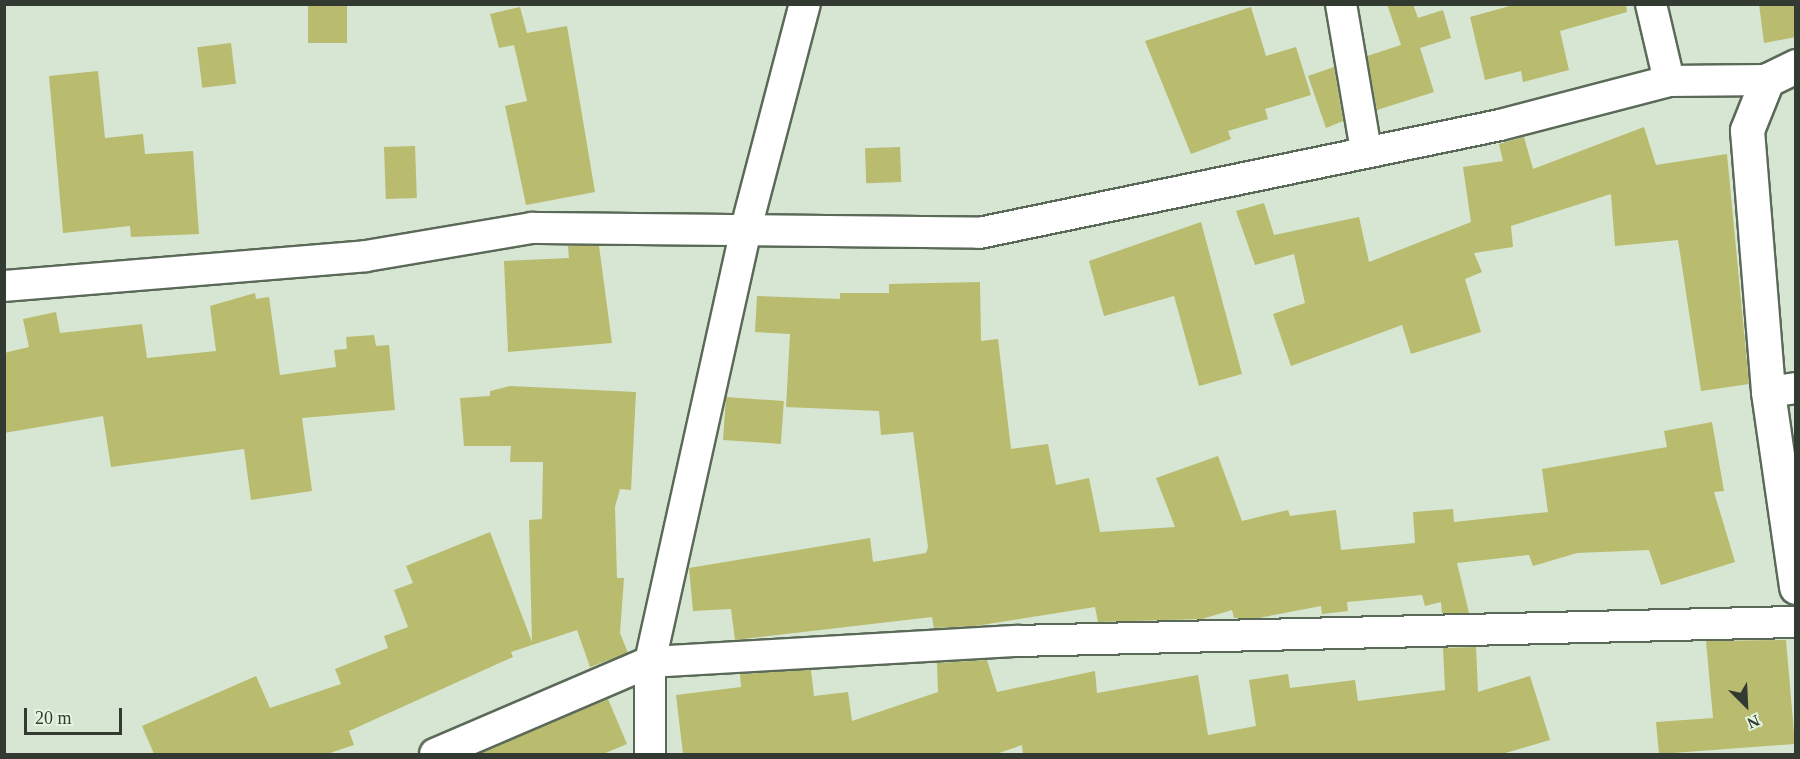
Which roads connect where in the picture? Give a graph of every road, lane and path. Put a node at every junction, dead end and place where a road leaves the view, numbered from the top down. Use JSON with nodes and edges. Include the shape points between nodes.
{"nodes":[{"id":1,"x":805,"y":4,"type":"edge"},
{"id":2,"x":1341,"y":4,"type":"edge"},
{"id":3,"x":1651,"y":4,"type":"edge"},
{"id":4,"x":1781,"y":73,"type":"edge"},
{"id":5,"x":1670,"y":81,"type":"junction"},
{"id":6,"x":1366,"y":151,"type":"junction"},
{"id":7,"x":745,"y":232,"type":"junction"},
{"id":8,"x":4,"y":286,"type":"edge"},
{"id":9,"x":1782,"y":390,"type":"edge"},
{"id":10,"x":1796,"y":587,"type":"edge"},
{"id":11,"x":1796,"y":622,"type":"edge"},
{"id":12,"x":650,"y":662,"type":"junction"},
{"id":13,"x":435,"y":754,"type":"edge"},
{"id":14,"x":650,"y":754,"type":"edge"}],
"edges":[{"from":1,"to":7,"type":"street"},
{"from":2,"to":6,"type":"street"},
{"from":3,"to":5,"type":"street"},
{"from":4,"to":5,"type":"street"},
{"from":4,"to":9,"type":"street","via":[[1747,130]]},
{"from":5,"to":6,"type":"street","via":[[1500,125]]},
{"from":6,"to":7,"type":"street","via":[[1041,224],[979,233]]},
{"from":7,"to":8,"type":"street","via":[[532,228],[366,256]]},
{"from":7,"to":12,"type":"street"},
{"from":9,"to":10,"type":"street"},
{"from":11,"to":12,"type":"street","via":[[1016,641]]},
{"from":12,"to":13,"type":"street"},
{"from":12,"to":14,"type":"street"}]}
